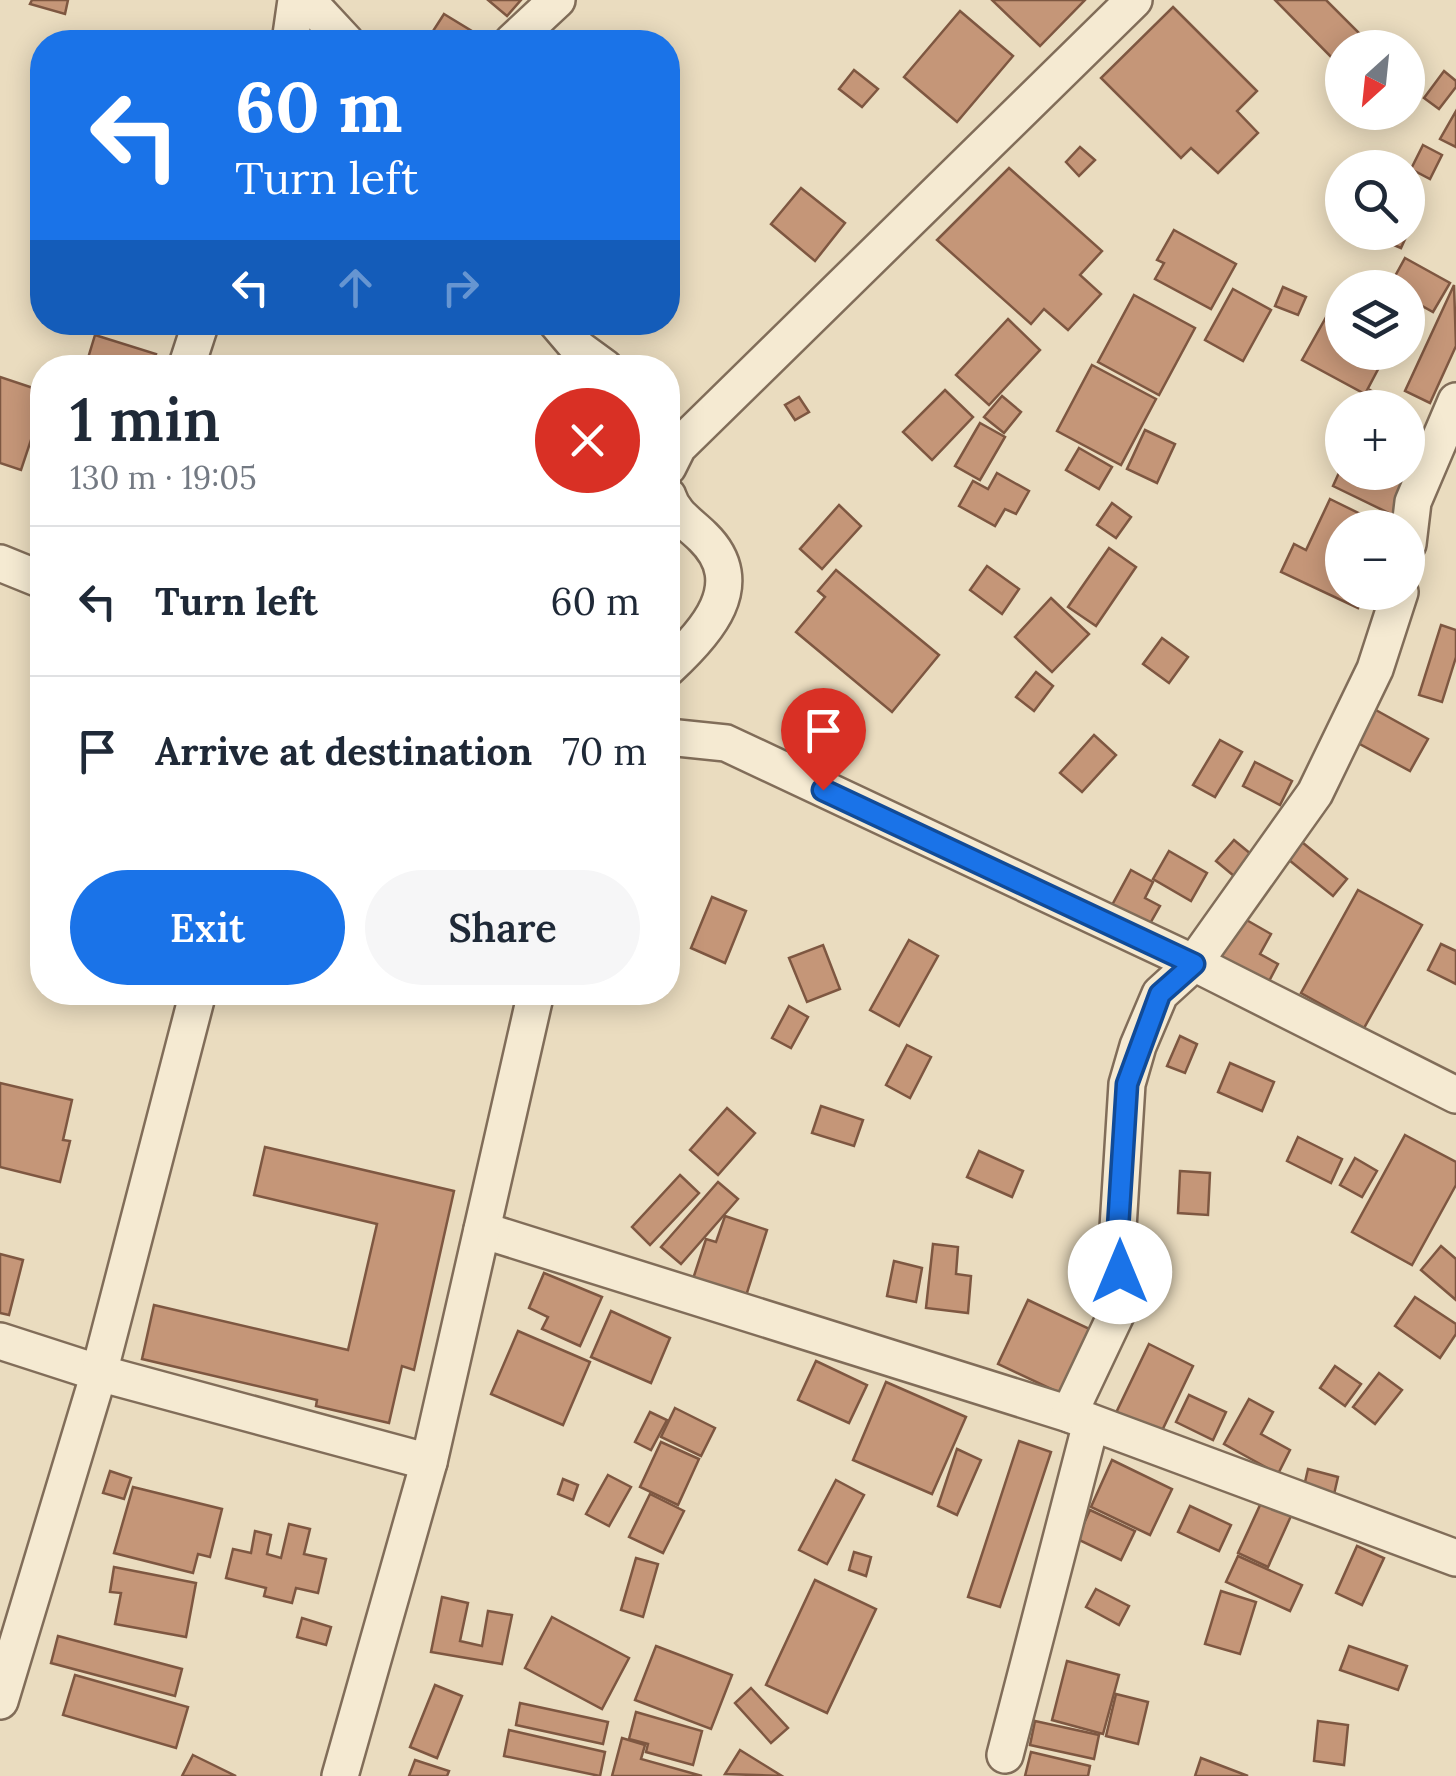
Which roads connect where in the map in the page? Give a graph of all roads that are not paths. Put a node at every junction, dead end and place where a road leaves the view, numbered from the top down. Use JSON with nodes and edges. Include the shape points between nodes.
{"nodes":[{"id":1,"x":296,"y":0,"type":"edge"},
{"id":2,"x":307,"y":0,"type":"edge"},
{"id":3,"x":557,"y":0,"type":"edge"},
{"id":4,"x":1134,"y":0,"type":"edge"},
{"id":5,"x":292,"y":30,"type":"edge"},
{"id":6,"x":335,"y":30,"type":"edge"},
{"id":7,"x":525,"y":30,"type":"edge"},
{"id":8,"x":567,"y":335,"type":"edge"},
{"id":9,"x":588,"y":355,"type":"edge"},
{"id":10,"x":1456,"y":401,"type":"edge"},
{"id":11,"x":682,"y":421,"type":"edge"},
{"id":12,"x":1412,"y":510,"type":"edge"},
{"id":13,"x":680,"y":517,"type":"edge"},
{"id":14,"x":0,"y":563,"type":"edge"},
{"id":15,"x":30,"y":575,"type":"edge"},
{"id":16,"x":1394,"y":610,"type":"edge"},
{"id":17,"x":680,"y":655,"type":"edge"},
{"id":18,"x":680,"y":738,"type":"edge"},
{"id":19,"x":1194,"y":964,"type":"junction"},
{"id":20,"x":195,"y":1005,"type":"edge"},
{"id":21,"x":533,"y":1005,"type":"edge"},
{"id":22,"x":1456,"y":1095,"type":"edge"},
{"id":23,"x":482,"y":1230,"type":"junction"},
{"id":24,"x":0,"y":1341,"type":"edge"},
{"id":25,"x":99,"y":1373,"type":"junction"},
{"id":26,"x":1080,"y":1419,"type":"junction"},
{"id":27,"x":429,"y":1462,"type":"junction"},
{"id":28,"x":1456,"y":1558,"type":"edge"},
{"id":29,"x":0,"y":1700,"type":"edge"},
{"id":30,"x":1005,"y":1755,"type":"dead end"},
{"id":31,"x":340,"y":1776,"type":"edge"}],
"edges":[{"from":1,"to":5,"type":"street"},
{"from":2,"to":6,"type":"street"},
{"from":3,"to":7,"type":"street"},
{"from":4,"to":11,"type":"street"},
{"from":8,"to":9,"type":"street"},
{"from":10,"to":12,"type":"street"},
{"from":13,"to":17,"type":"street","via":[[720,560],[726,582],[713,618]]},
{"from":14,"to":15,"type":"street"},
{"from":16,"to":19,"type":"street","via":[[1375,669],[1316,792]]},
{"from":18,"to":19,"type":"street","via":[[726,743]]},
{"from":19,"to":22,"type":"street"},
{"from":19,"to":26,"type":"street","via":[[1160,994],[1127,1084],[1117,1244],[1123,1300]]},
{"from":20,"to":25,"type":"street"},
{"from":21,"to":23,"type":"street"},
{"from":23,"to":26,"type":"street"},
{"from":23,"to":27,"type":"street"},
{"from":24,"to":25,"type":"street"},
{"from":25,"to":27,"type":"street"},
{"from":25,"to":29,"type":"street"},
{"from":26,"to":28,"type":"street"},
{"from":26,"to":30,"type":"street"},
{"from":27,"to":31,"type":"street"}]}
